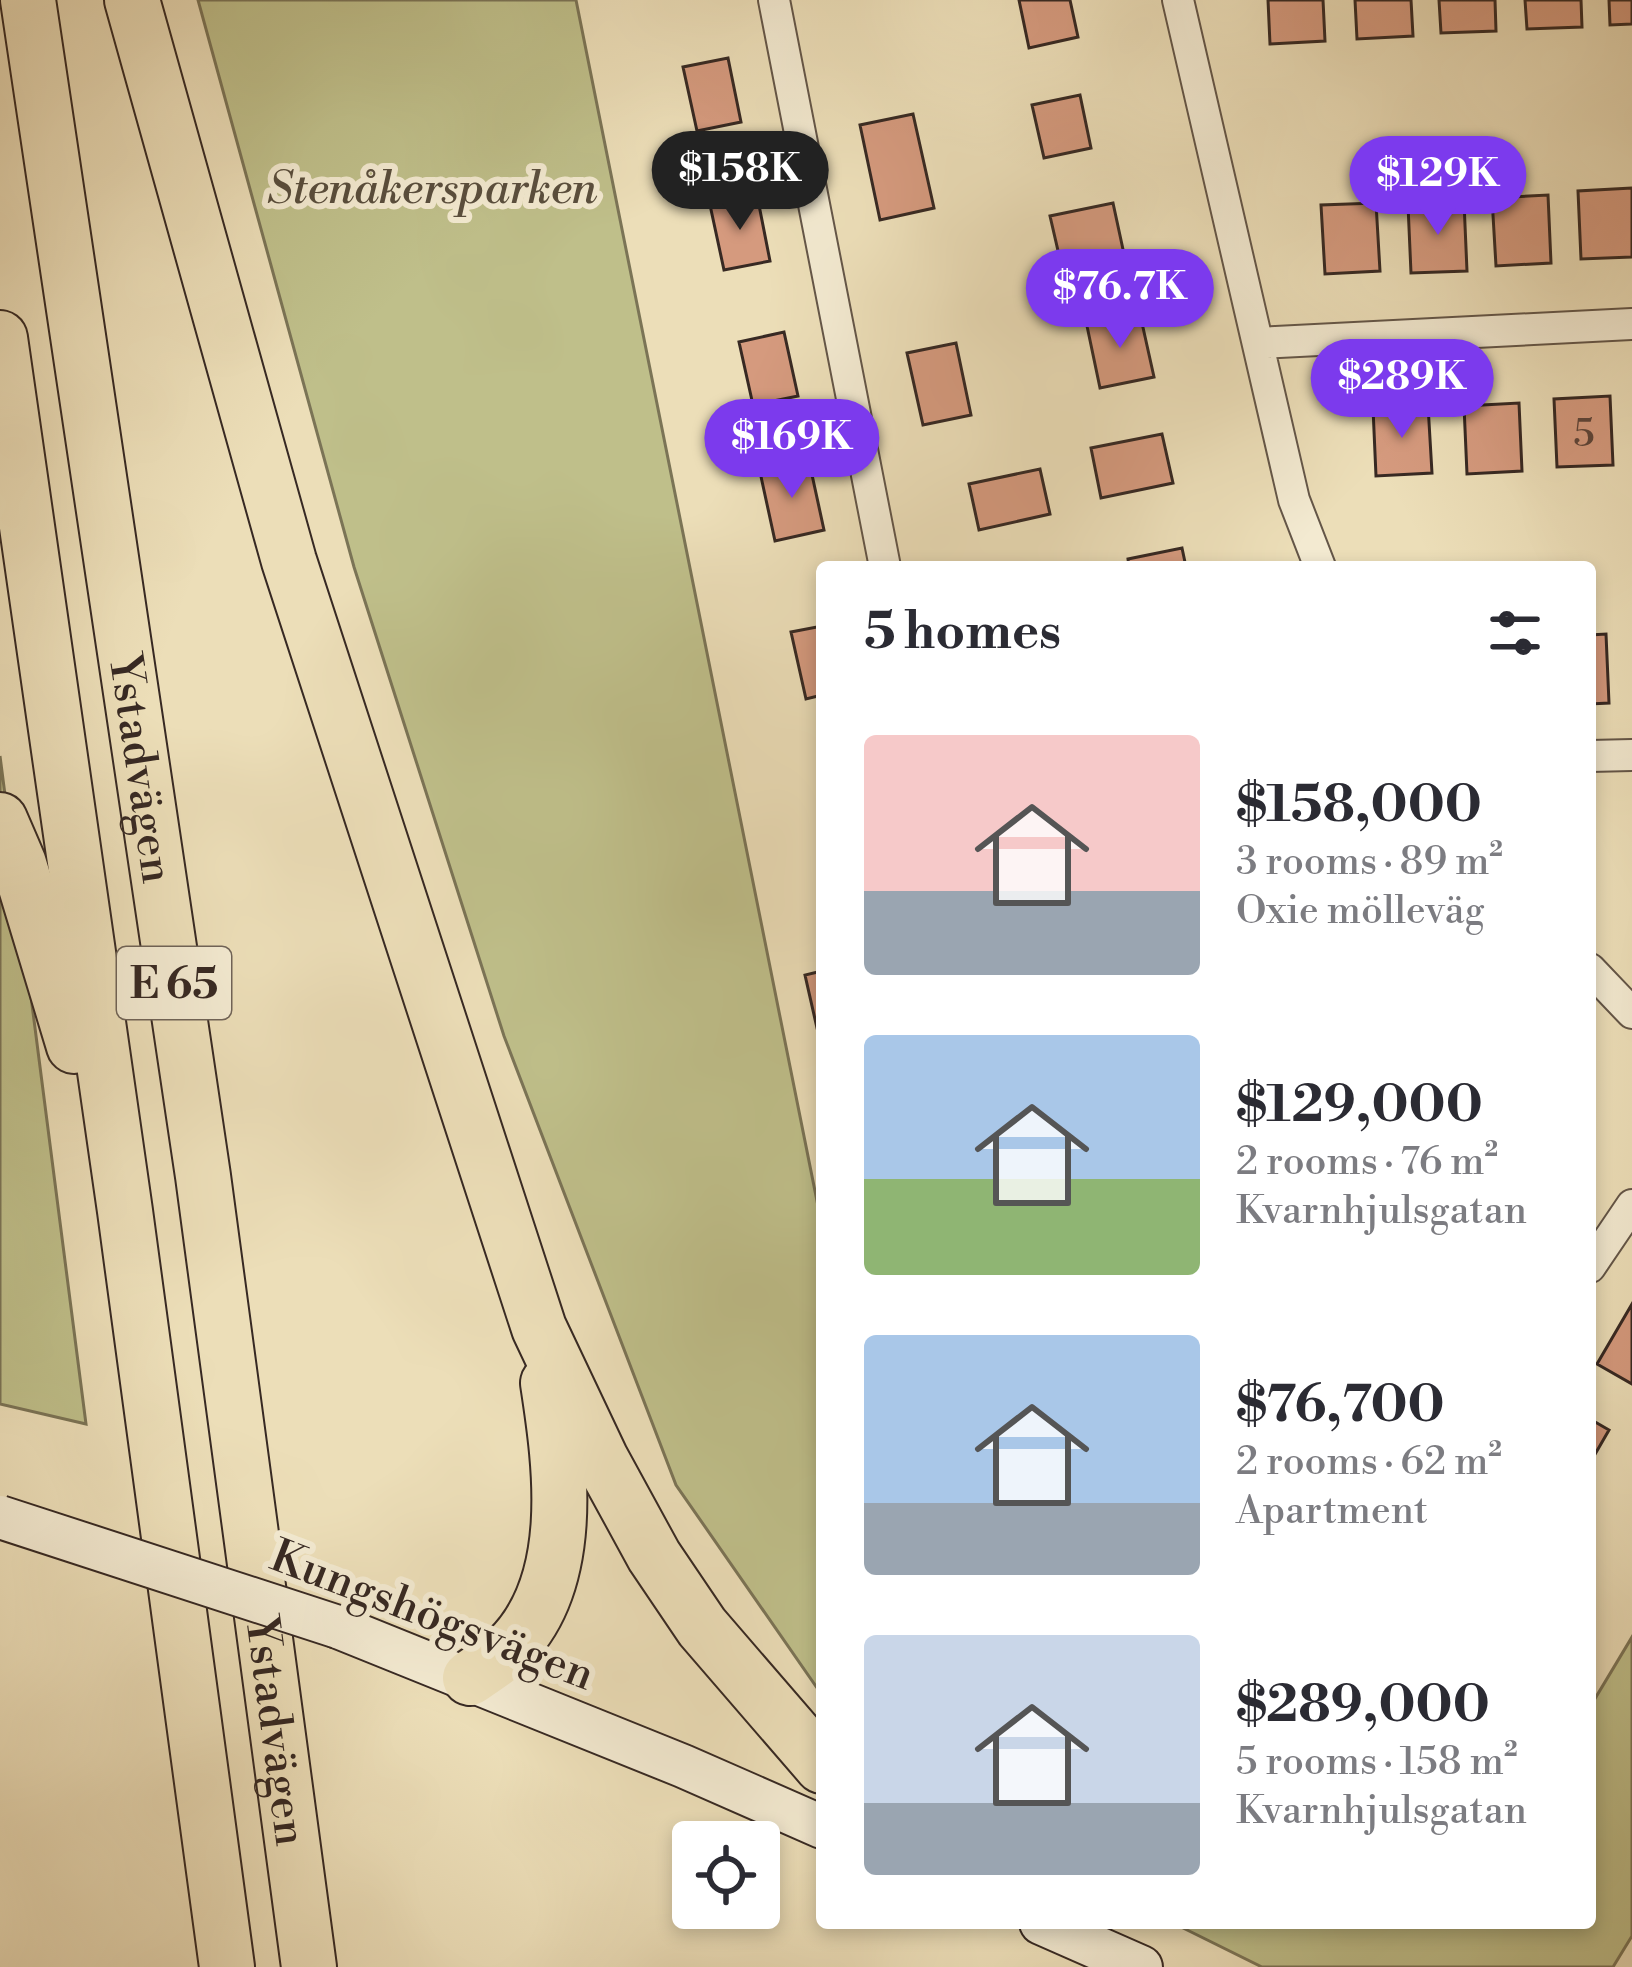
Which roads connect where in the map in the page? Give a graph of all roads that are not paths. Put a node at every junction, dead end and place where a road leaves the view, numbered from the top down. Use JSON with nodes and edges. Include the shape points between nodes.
{"nodes":[{"id":1,"x":28,"y":0,"type":"edge"},
{"id":2,"x":132,"y":0,"type":"edge"},
{"id":3,"x":774,"y":0,"type":"edge"},
{"id":4,"x":1178,"y":0,"type":"edge"},
{"id":5,"x":1632,"y":324,"type":"edge"},
{"id":6,"x":0,"y":338,"type":"edge"},
{"id":7,"x":1258,"y":343,"type":"junction"},
{"id":8,"x":884,"y":561,"type":"edge"},
{"id":9,"x":1318,"y":561,"type":"edge"},
{"id":10,"x":1632,"y":755,"type":"edge"},
{"id":11,"x":1596,"y":756,"type":"edge"},
{"id":12,"x":0,"y":820,"type":"edge"},
{"id":13,"x":1596,"y":975,"type":"edge"},
{"id":14,"x":1632,"y":1013,"type":"edge"},
{"id":15,"x":1632,"y":1205,"type":"edge"},
{"id":16,"x":125,"y":1210,"type":"junction"},
{"id":17,"x":1596,"y":1258,"type":"edge"},
{"id":18,"x":539,"y":1328,"type":"junction"},
{"id":19,"x":0,"y":1517,"type":"edge"},
{"id":20,"x":470,"y":1678,"type":"junction"},
{"id":21,"x":816,"y":1759,"type":"edge"},
{"id":22,"x":816,"y":1824,"type":"edge"},
{"id":23,"x":1055,"y":1929,"type":"edge"},
{"id":24,"x":226,"y":1967,"type":"edge"},
{"id":25,"x":309,"y":1967,"type":"edge"},
{"id":26,"x":1141,"y":1967,"type":"edge"}],
"edges":[{"from":1,"to":25,"type":"highway","name":"Ystadvägen","number":"E 65","via":[[203,1177]]},
{"from":2,"to":18,"type":"highway","via":[[289,561]]},
{"from":3,"to":8,"type":"street"},
{"from":4,"to":7,"type":"street"},
{"from":5,"to":7,"type":"street"},
{"from":6,"to":16,"type":"highway","name":"Ystadvägen","number":"E 65"},
{"from":7,"to":9,"type":"street","via":[[1294,500]]},
{"from":10,"to":11,"type":"street"},
{"from":12,"to":16,"type":"highway"},
{"from":13,"to":14,"type":"street"},
{"from":15,"to":17,"type":"street"},
{"from":16,"to":24,"type":"highway","name":"Ystadvägen","number":"E 65"},
{"from":18,"to":20,"type":"highway","via":[[554,1424],[557,1540],[529,1624]]},
{"from":18,"to":21,"type":"highway","via":[[654,1556],[702,1628]]},
{"from":19,"to":20,"type":"street","name":"Kungshögsvägen","bridge":true},
{"from":20,"to":22,"type":"street","name":"Kungshögsvägen"},
{"from":23,"to":26,"type":"street"}]}
